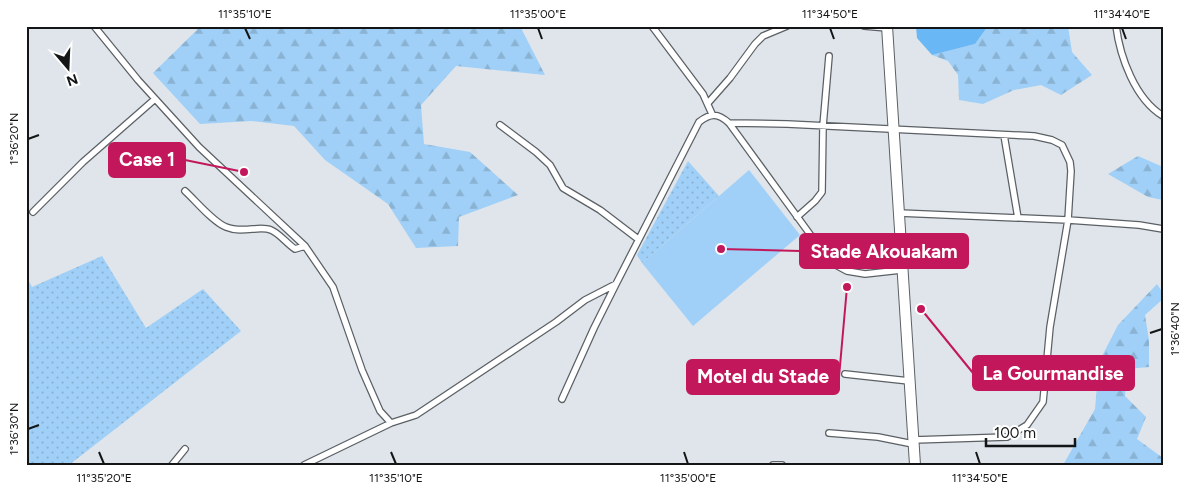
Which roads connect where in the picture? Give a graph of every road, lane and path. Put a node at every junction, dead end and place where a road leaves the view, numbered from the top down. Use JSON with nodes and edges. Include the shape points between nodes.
{"nodes":[{"id":1,"x":94,"y":26,"type":"edge"},
{"id":2,"x":652,"y":26,"type":"edge"},
{"id":3,"x":787,"y":26,"type":"edge"},
{"id":4,"x":864,"y":26,"type":"edge"},
{"id":5,"x":1116,"y":26,"type":"edge"},
{"id":6,"x":887,"y":27,"type":"edge"},
{"id":7,"x":829,"y":56,"type":"dead end"},
{"id":8,"x":155,"y":99,"type":"junction"},
{"id":9,"x":708,"y":103,"type":"junction"},
{"id":10,"x":712,"y":114,"type":"junction"},
{"id":11,"x":1163,"y":116,"type":"edge"},
{"id":12,"x":729,"y":123,"type":"junction"},
{"id":13,"x":500,"y":125,"type":"dead end"},
{"id":14,"x":823,"y":126,"type":"junction"},
{"id":15,"x":893,"y":130,"type":"junction"},
{"id":16,"x":1004,"y":135,"type":"junction"},
{"id":17,"x":185,"y":191,"type":"dead end"},
{"id":18,"x":33,"y":212,"type":"dead end"},
{"id":19,"x":899,"y":213,"type":"junction"},
{"id":20,"x":797,"y":216,"type":"junction"},
{"id":21,"x":1018,"y":218,"type":"junction"},
{"id":22,"x":1068,"y":220,"type":"junction"},
{"id":23,"x":1163,"y":229,"type":"edge"},
{"id":24,"x":638,"y":240,"type":"junction"},
{"id":25,"x":305,"y":246,"type":"junction"},
{"id":26,"x":901,"y":270,"type":"junction"},
{"id":27,"x":616,"y":284,"type":"junction"},
{"id":28,"x":844,"y":374,"type":"dead end"},
{"id":29,"x":909,"y":381,"type":"junction"},
{"id":30,"x":562,"y":399,"type":"dead end"},
{"id":31,"x":391,"y":423,"type":"junction"},
{"id":32,"x":829,"y":433,"type":"dead end"},
{"id":33,"x":913,"y":442,"type":"junction"},
{"id":34,"x":185,"y":449,"type":"dead end"},
{"id":35,"x":172,"y":465,"type":"edge"},
{"id":36,"x":304,"y":465,"type":"edge"},
{"id":37,"x":773,"y":465,"type":"edge"},
{"id":38,"x":782,"y":465,"type":"edge"},
{"id":39,"x":915,"y":465,"type":"edge"}],
"edges":[{"from":1,"to":8,"type":"street"},
{"from":2,"to":9,"type":"street"},
{"from":3,"to":9,"type":"street","via":[[763,36]]},
{"from":4,"to":6,"type":"street"},
{"from":5,"to":11,"type":"street","via":[[1125,61],[1139,90],[1149,106]]},
{"from":6,"to":15,"type":"highway"},
{"from":7,"to":14,"type":"street"},
{"from":8,"to":18,"type":"street","via":[[83,162]]},
{"from":8,"to":25,"type":"street","via":[[199,147]]},
{"from":9,"to":10,"type":"street"},
{"from":10,"to":12,"type":"street","via":[[720,115]]},
{"from":10,"to":24,"type":"street","via":[[699,122]]},
{"from":12,"to":14,"type":"street"},
{"from":12,"to":20,"type":"street"},
{"from":13,"to":24,"type":"street","via":[[550,165],[563,188],[600,210]]},
{"from":14,"to":15,"type":"street"},
{"from":14,"to":20,"type":"street","via":[[822,192]]},
{"from":15,"to":16,"type":"street"},
{"from":15,"to":19,"type":"highway"},
{"from":16,"to":21,"type":"street"},
{"from":16,"to":22,"type":"street","via":[[1034,136],[1062,145],[1071,171]]},
{"from":17,"to":25,"type":"street","via":[[223,226],[241,231],[270,229],[295,249]]},
{"from":19,"to":21,"type":"street"},
{"from":19,"to":26,"type":"highway"},
{"from":20,"to":26,"type":"street","via":[[834,264],[865,274]]},
{"from":21,"to":22,"type":"street"},
{"from":22,"to":23,"type":"street"},
{"from":22,"to":33,"type":"street","via":[[1050,327],[1043,402],[1027,425],[1007,437]]},
{"from":24,"to":27,"type":"street"},
{"from":25,"to":31,"type":"street","via":[[333,287],[362,370],[380,411]]},
{"from":26,"to":29,"type":"highway"},
{"from":27,"to":30,"type":"street"},
{"from":27,"to":31,"type":"street","via":[[585,300],[416,415]]},
{"from":28,"to":29,"type":"street"},
{"from":29,"to":33,"type":"highway"},
{"from":31,"to":36,"type":"street"},
{"from":32,"to":33,"type":"street"},
{"from":33,"to":39,"type":"highway"},
{"from":34,"to":35,"type":"street"},
{"from":37,"to":38,"type":"street"}]}
